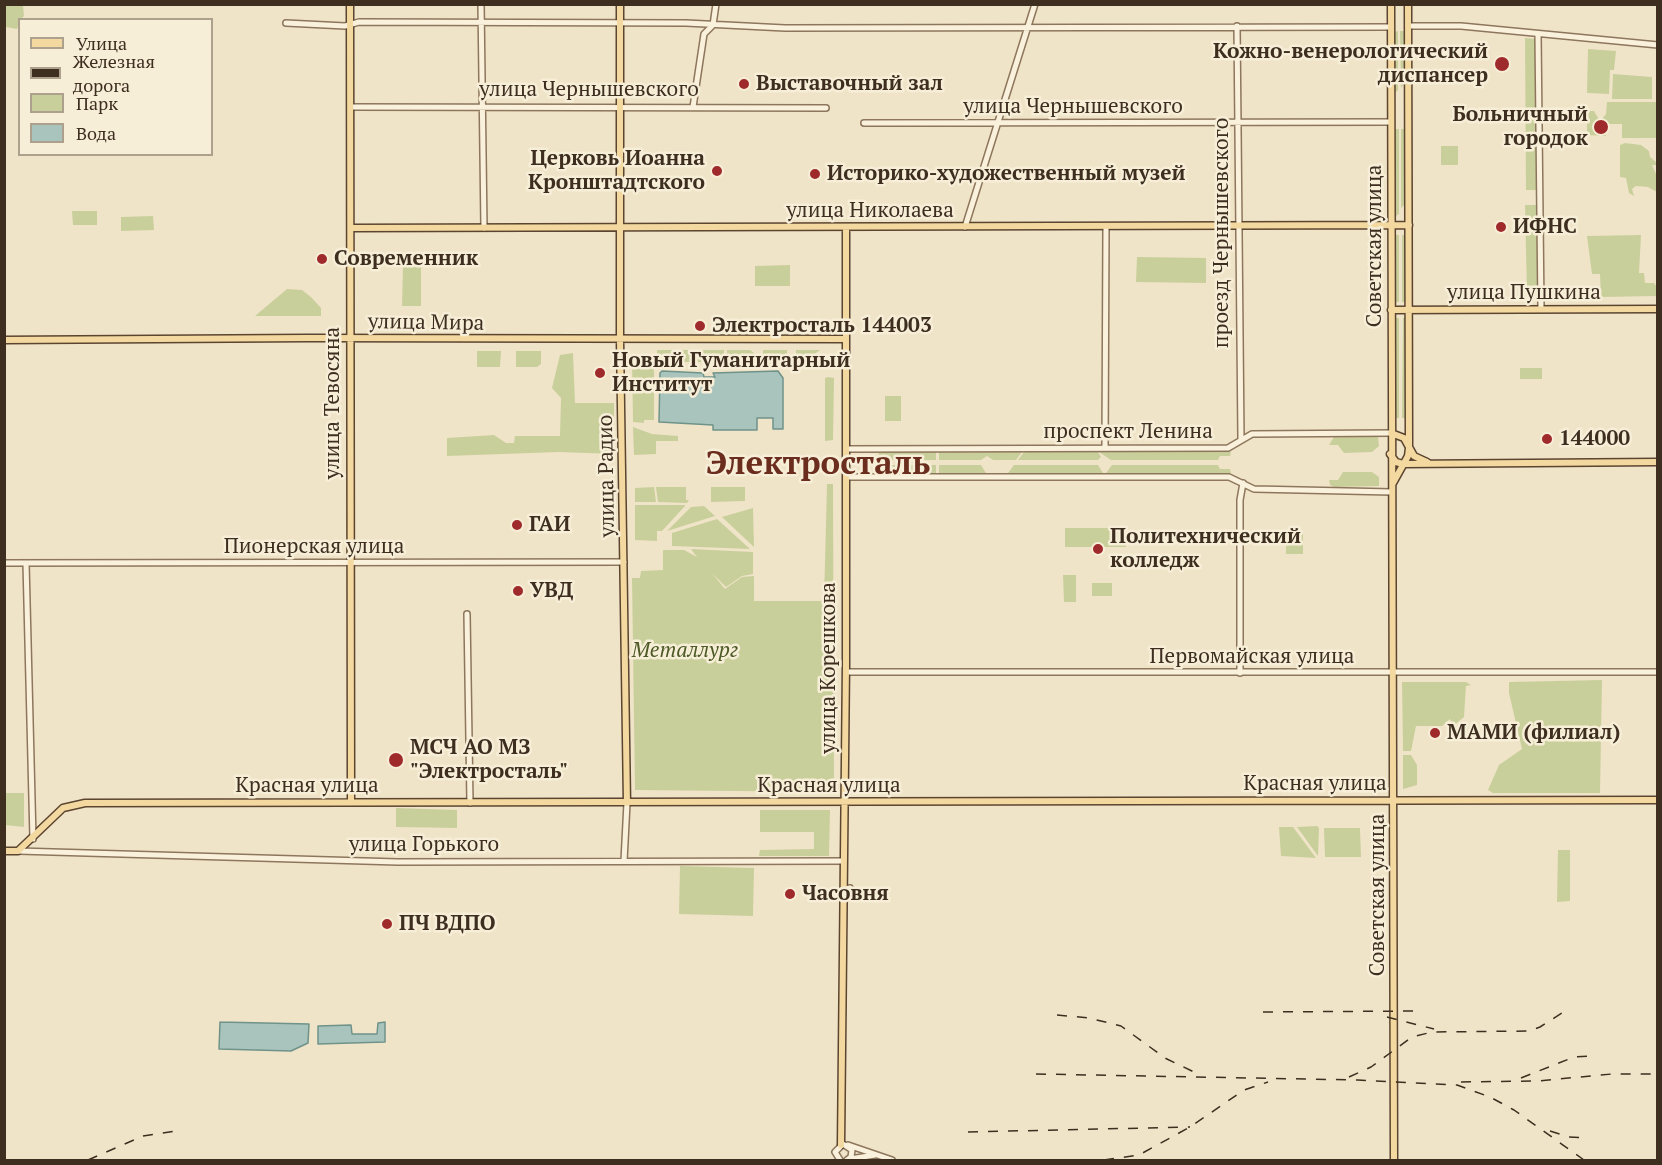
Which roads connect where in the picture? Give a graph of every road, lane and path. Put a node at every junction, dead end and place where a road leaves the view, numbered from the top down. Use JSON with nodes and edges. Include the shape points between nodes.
{"nodes":[{"id":1,"x":350,"y":4,"type":"edge"},
{"id":2,"x":482,"y":4,"type":"edge"},
{"id":3,"x":620,"y":4,"type":"edge"},
{"id":4,"x":716,"y":4,"type":"edge"},
{"id":5,"x":1035,"y":4,"type":"edge"},
{"id":6,"x":1391,"y":4,"type":"edge"},
{"id":7,"x":1408,"y":4,"type":"edge"},
{"id":8,"x":481,"y":22,"type":"junction"},
{"id":9,"x":286,"y":23,"type":"dead end"},
{"id":10,"x":621,"y":24,"type":"junction"},
{"id":11,"x":350,"y":25,"type":"junction"},
{"id":12,"x":713,"y":25,"type":"junction"},
{"id":13,"x":1237,"y":26,"type":"junction"},
{"id":14,"x":1408,"y":26,"type":"junction"},
{"id":15,"x":1390,"y":27,"type":"junction"},
{"id":16,"x":1028,"y":28,"type":"junction"},
{"id":17,"x":1538,"y":34,"type":"junction"},
{"id":18,"x":1658,"y":45,"type":"edge"},
{"id":19,"x":352,"y":107,"type":"junction"},
{"id":20,"x":482,"y":107,"type":"junction"},
{"id":21,"x":620,"y":107,"type":"junction"},
{"id":22,"x":693,"y":107,"type":"junction"},
{"id":23,"x":826,"y":108,"type":"dead end"},
{"id":24,"x":1238,"y":122,"type":"junction"},
{"id":25,"x":1391,"y":122,"type":"junction"},
{"id":26,"x":864,"y":123,"type":"dead end"},
{"id":27,"x":997,"y":123,"type":"junction"},
{"id":28,"x":1390,"y":225,"type":"junction"},
{"id":29,"x":1409,"y":225,"type":"junction"},
{"id":30,"x":1238,"y":226,"type":"junction"},
{"id":31,"x":964,"y":227,"type":"junction"},
{"id":32,"x":1106,"y":227,"type":"junction"},
{"id":33,"x":351,"y":228,"type":"junction"},
{"id":34,"x":484,"y":228,"type":"junction"},
{"id":35,"x":846,"y":228,"type":"junction"},
{"id":36,"x":619,"y":229,"type":"junction"},
{"id":37,"x":1409,"y":309,"type":"junction"},
{"id":38,"x":1541,"y":309,"type":"junction"},
{"id":39,"x":1658,"y":309,"type":"edge"},
{"id":40,"x":1391,"y":310,"type":"junction"},
{"id":41,"x":349,"y":338,"type":"junction"},
{"id":42,"x":846,"y":339,"type":"junction"},
{"id":43,"x":4,"y":340,"type":"edge"},
{"id":44,"x":620,"y":340,"type":"junction"},
{"id":45,"x":1391,"y":433,"type":"junction"},
{"id":46,"x":1404,"y":438,"type":"junction"},
{"id":47,"x":1241,"y":439,"type":"junction"},
{"id":48,"x":1391,"y":442,"type":"junction"},
{"id":49,"x":846,"y":448,"type":"junction"},
{"id":50,"x":1105,"y":448,"type":"junction"},
{"id":51,"x":1409,"y":448,"type":"junction"},
{"id":52,"x":1390,"y":453,"type":"junction"},
{"id":53,"x":1427,"y":462,"type":"junction"},
{"id":54,"x":1658,"y":462,"type":"edge"},
{"id":55,"x":1403,"y":464,"type":"junction"},
{"id":56,"x":846,"y":477,"type":"junction"},
{"id":57,"x":1243,"y":483,"type":"junction"},
{"id":58,"x":1392,"y":489,"type":"junction"},
{"id":59,"x":624,"y":562,"type":"junction"},
{"id":60,"x":4,"y":563,"type":"edge"},
{"id":61,"x":26,"y":563,"type":"junction"},
{"id":62,"x":349,"y":564,"type":"junction"},
{"id":63,"x":467,"y":614,"type":"dead end"},
{"id":64,"x":846,"y":672,"type":"junction"},
{"id":65,"x":1658,"y":672,"type":"edge"},
{"id":66,"x":1392,"y":673,"type":"junction"},
{"id":67,"x":1240,"y":674,"type":"junction"},
{"id":68,"x":1658,"y":800,"type":"edge"},
{"id":69,"x":1394,"y":801,"type":"junction"},
{"id":70,"x":351,"y":802,"type":"junction"},
{"id":71,"x":470,"y":803,"type":"junction"},
{"id":72,"x":627,"y":803,"type":"junction"},
{"id":73,"x":845,"y":803,"type":"junction"},
{"id":74,"x":33,"y":839,"type":"junction"},
{"id":75,"x":4,"y":851,"type":"edge"},
{"id":76,"x":18,"y":851,"type":"junction"},
{"id":77,"x":624,"y":861,"type":"junction"},
{"id":78,"x":844,"y":861,"type":"junction"},
{"id":79,"x":844,"y":1145,"type":"junction"},
{"id":80,"x":877,"y":1155,"type":"junction"},
{"id":81,"x":848,"y":1160,"type":"edge"},
{"id":82,"x":840,"y":1161,"type":"edge"},
{"id":83,"x":892,"y":1161,"type":"edge"},
{"id":84,"x":1394,"y":1161,"type":"edge"}],
"edges":[{"from":1,"to":11,"type":"main road","name":"улица Тевосяна"},
{"from":2,"to":8,"type":"street"},
{"from":3,"to":10,"type":"main road","name":"улица Радио"},
{"from":4,"to":12,"type":"street"},
{"from":5,"to":16,"type":"street"},
{"from":6,"to":15,"type":"main road","name":"Советская улица"},
{"from":7,"to":14,"type":"main road","name":"Советская улица"},
{"from":8,"to":10,"type":"street"},
{"from":8,"to":11,"type":"street"},
{"from":8,"to":20,"type":"street"},
{"from":9,"to":11,"type":"street"},
{"from":10,"to":12,"type":"street"},
{"from":10,"to":21,"type":"main road","name":"улица Радио"},
{"from":11,"to":19,"type":"main road","name":"улица Тевосяна"},
{"from":12,"to":16,"type":"street"},
{"from":12,"to":22,"type":"street","via":[[704,34]]},
{"from":13,"to":15,"type":"street"},
{"from":13,"to":16,"type":"street"},
{"from":13,"to":24,"type":"street","name":"проезд Чернышевского"},
{"from":14,"to":17,"type":"street","via":[[1445,24]]},
{"from":14,"to":29,"type":"main road","name":"Советская улица"},
{"from":15,"to":25,"type":"main road","name":"Советская улица"},
{"from":16,"to":27,"type":"street"},
{"from":17,"to":18,"type":"street"},
{"from":17,"to":38,"type":"street"},
{"from":19,"to":20,"type":"street","name":"улица Чернышевского"},
{"from":19,"to":33,"type":"main road","name":"улица Тевосяна"},
{"from":20,"to":21,"type":"street","name":"улица Чернышевского"},
{"from":20,"to":34,"type":"street"},
{"from":21,"to":22,"type":"street","name":"улица Чернышевского"},
{"from":21,"to":36,"type":"main road","name":"улица Радио"},
{"from":22,"to":23,"type":"street","name":"улица Чернышевского"},
{"from":24,"to":25,"type":"street","name":"улица Чернышевского"},
{"from":24,"to":27,"type":"street","name":"улица Чернышевского"},
{"from":24,"to":30,"type":"street","name":"проезд Чернышевского"},
{"from":25,"to":28,"type":"main road","name":"Советская улица"},
{"from":26,"to":27,"type":"street","name":"улица Чернышевского"},
{"from":27,"to":31,"type":"street"},
{"from":28,"to":29,"type":"main road","name":"улица Николаева"},
{"from":28,"to":30,"type":"main road","name":"улица Николаева"},
{"from":28,"to":40,"type":"main road","name":"Советская улица"},
{"from":29,"to":37,"type":"main road","name":"Советская улица"},
{"from":30,"to":32,"type":"main road","name":"улица Николаева"},
{"from":30,"to":47,"type":"street","name":"проезд Чернышевского"},
{"from":31,"to":32,"type":"main road","name":"улица Николаева"},
{"from":31,"to":35,"type":"main road","name":"улица Николаева"},
{"from":32,"to":50,"type":"street"},
{"from":33,"to":34,"type":"main road","name":"улица Николаева"},
{"from":33,"to":41,"type":"main road","name":"улица Тевосяна"},
{"from":34,"to":36,"type":"main road","name":"улица Николаева"},
{"from":35,"to":36,"type":"main road","name":"улица Николаева"},
{"from":35,"to":42,"type":"main road","name":"улица Корешкова"},
{"from":36,"to":44,"type":"main road","name":"улица Радио"},
{"from":37,"to":38,"type":"main road","name":"улица Пушкина"},
{"from":37,"to":40,"type":"main road","name":"улица Пушкина"},
{"from":37,"to":51,"type":"main road","name":"Советская улица"},
{"from":38,"to":39,"type":"main road","name":"улица Пушкина"},
{"from":40,"to":45,"type":"main road","name":"Советская улица"},
{"from":41,"to":43,"type":"main road","name":"улица Мира"},
{"from":41,"to":44,"type":"main road","name":"улица Мира"},
{"from":41,"to":62,"type":"main road","name":"улица Тевосяна"},
{"from":42,"to":44,"type":"main road","name":"улица Мира"},
{"from":42,"to":49,"type":"main road","name":"улица Корешкова"},
{"from":44,"to":59,"type":"main road","name":"улица Радио"},
{"from":45,"to":46,"type":"main road","name":"проспект Ленина"},
{"from":45,"to":47,"type":"street","name":"проспект Ленина","via":[[1252,434]]},
{"from":45,"to":48,"type":"main road","name":"Советская улица"},
{"from":46,"to":48,"type":"main road"},
{"from":46,"to":51,"type":"main road"},
{"from":47,"to":50,"type":"street","name":"проспект Ленина","via":[[1228,448]]},
{"from":48,"to":52,"type":"main road","name":"Советская улица"},
{"from":49,"to":50,"type":"street","name":"проспект Ленина"},
{"from":49,"to":56,"type":"main road","name":"улица Корешкова"},
{"from":51,"to":53,"type":"main road","via":[[1414,456]]},
{"from":51,"to":55,"type":"main road"},
{"from":52,"to":55,"type":"main road"},
{"from":52,"to":58,"type":"main road","name":"Советская улица"},
{"from":53,"to":54,"type":"main road"},
{"from":53,"to":55,"type":"main road"},
{"from":55,"to":58,"type":"main road","name":"Советская улица"},
{"from":56,"to":57,"type":"street","via":[[1229,477]]},
{"from":56,"to":64,"type":"main road","name":"улица Корешкова"},
{"from":57,"to":58,"type":"street","via":[[1254,489]]},
{"from":57,"to":67,"type":"street"},
{"from":58,"to":66,"type":"main road","name":"Советская улица"},
{"from":59,"to":62,"type":"street","name":"Пионерская улица"},
{"from":59,"to":72,"type":"main road","name":"улица Радио"},
{"from":60,"to":61,"type":"street","name":"Пионерская улица"},
{"from":61,"to":62,"type":"street","name":"Пионерская улица"},
{"from":61,"to":74,"type":"street"},
{"from":62,"to":70,"type":"main road","name":"улица Тевосяна"},
{"from":63,"to":71,"type":"street"},
{"from":64,"to":67,"type":"street","name":"Первомайская улица"},
{"from":64,"to":73,"type":"main road","name":"улица Корешкова"},
{"from":65,"to":66,"type":"street","name":"Первомайская улица"},
{"from":66,"to":67,"type":"street","name":"Первомайская улица"},
{"from":66,"to":69,"type":"main road","name":"Советская улица"},
{"from":68,"to":69,"type":"main road","name":"Красная улица"},
{"from":69,"to":73,"type":"main road","name":"Красная улица"},
{"from":69,"to":84,"type":"main road","name":"Советская улица"},
{"from":70,"to":71,"type":"main road","name":"Красная улица"},
{"from":70,"to":74,"type":"main road","name":"Красная улица","via":[[75,804],[63,808]]},
{"from":71,"to":72,"type":"main road","name":"Красная улица"},
{"from":72,"to":73,"type":"main road","name":"Красная улица"},
{"from":72,"to":77,"type":"street"},
{"from":73,"to":78,"type":"main road","name":"улица Корешкова"},
{"from":74,"to":76,"type":"main road","name":"Красная улица"},
{"from":75,"to":76,"type":"main road","name":"улица Горького"},
{"from":76,"to":77,"type":"street","name":"улица Горького","via":[[398,862]]},
{"from":77,"to":78,"type":"street","name":"улица Горького"},
{"from":78,"to":79,"type":"main road","name":"улица Корешкова"},
{"from":79,"to":80,"type":"street"},
{"from":79,"to":81,"type":"street","via":[[852,1152]]},
{"from":79,"to":82,"type":"street","via":[[835,1152]]},
{"from":80,"to":81,"type":"street"},
{"from":80,"to":83,"type":"street"}]}
